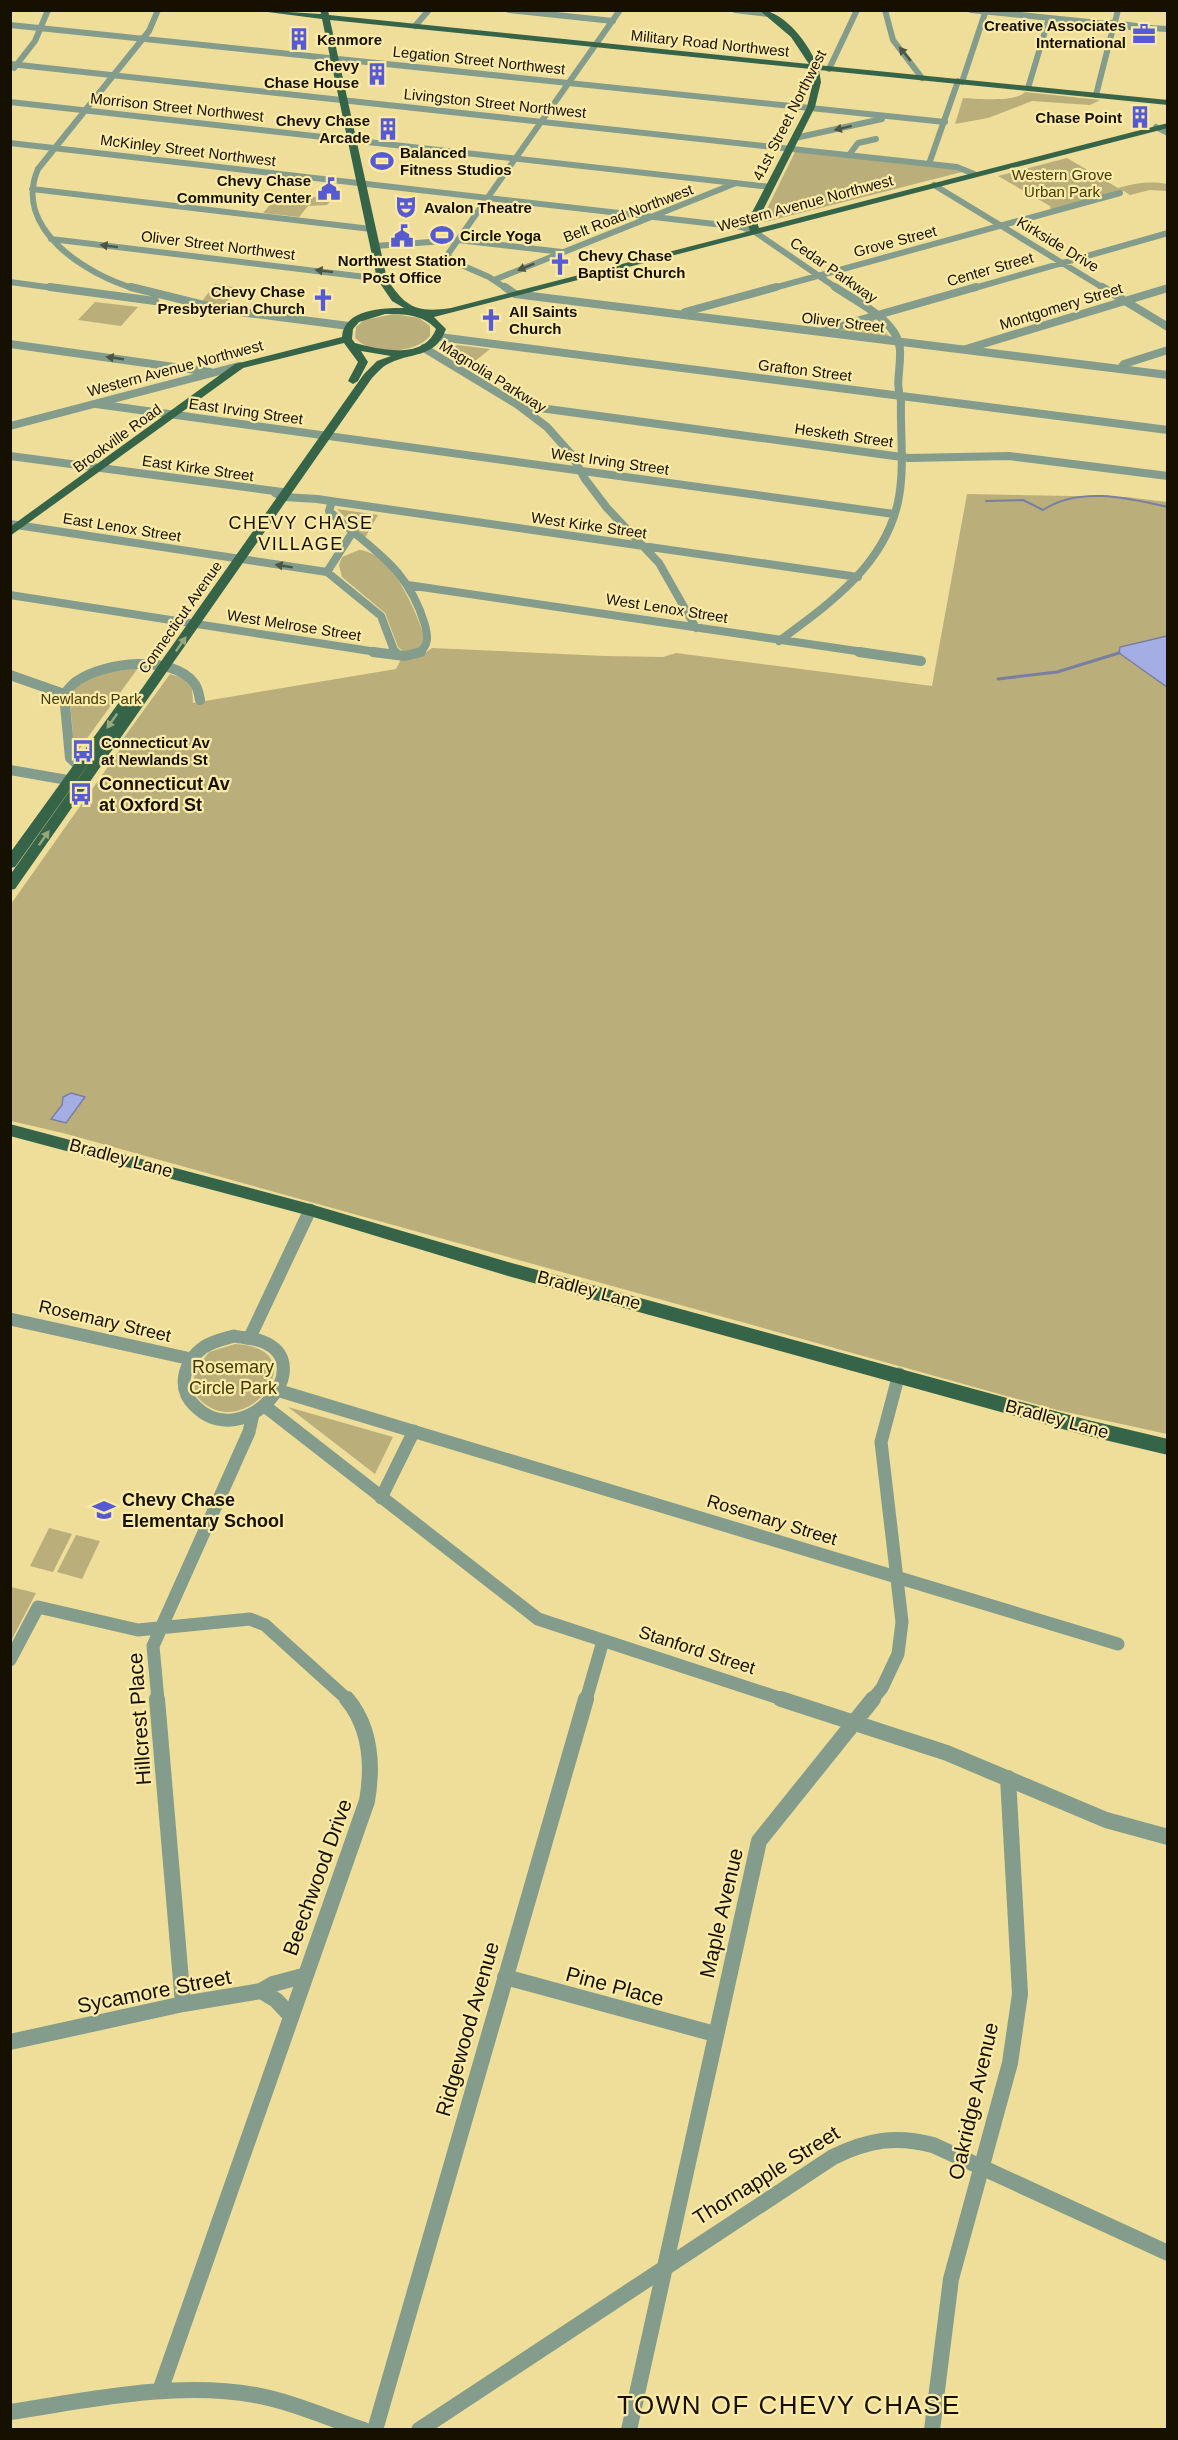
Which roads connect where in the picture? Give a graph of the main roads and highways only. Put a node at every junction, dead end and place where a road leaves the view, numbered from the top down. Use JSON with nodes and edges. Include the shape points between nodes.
{"nodes":[{"id":1,"x":257,"y":10,"type":"edge"},
{"id":2,"x":766,"y":12,"type":"edge"},
{"id":3,"x":325,"y":14,"type":"edge"},
{"id":4,"x":829,"y":69,"type":"junction"},
{"id":5,"x":814,"y":70,"type":"junction"},
{"id":6,"x":817,"y":87,"type":"junction"},
{"id":7,"x":1165,"y":102,"type":"edge"},
{"id":8,"x":1164,"y":127,"type":"edge"},
{"id":9,"x":755,"y":232,"type":"junction"},
{"id":10,"x":382,"y":279,"type":"junction"},
{"id":11,"x":451,"y":311,"type":"junction"},
{"id":12,"x":422,"y":314,"type":"junction"},
{"id":13,"x":361,"y":317,"type":"junction"},
{"id":14,"x":439,"y":324,"type":"junction"},
{"id":15,"x":350,"y":343,"type":"junction"},
{"id":16,"x":409,"y":353,"type":"junction"},
{"id":17,"x":239,"y":366,"type":"joint"},
{"id":18,"x":321,"y":435,"type":"junction"},
{"id":19,"x":15,"y":525,"type":"edge"},
{"id":20,"x":10,"y":532,"type":"edge"},
{"id":21,"x":157,"y":666,"type":"junction"},
{"id":22,"x":76,"y":782,"type":"junction"},
{"id":23,"x":10,"y":864,"type":"edge"},
{"id":24,"x":12,"y":881,"type":"edge"},
{"id":25,"x":10,"y":1130,"type":"edge"},
{"id":26,"x":1167,"y":1447,"type":"edge"}],
"edges":[{"from":1,"to":3,"type":"main road","name":"Military Road Northwest"},
{"from":2,"to":5,"type":"main road","via":[[795,36]]},
{"from":3,"to":5,"type":"main road","name":"Military Road Northwest"},
{"from":3,"to":10,"type":"main road"},
{"from":4,"to":5,"type":"main road","name":"Military Road Northwest"},
{"from":4,"to":6,"type":"main road","name":"41st Street Northwest"},
{"from":4,"to":7,"type":"main road"},
{"from":5,"to":6,"type":"main road"},
{"from":6,"to":9,"type":"main road","name":"41st Street Northwest","via":[[752,223]]},
{"from":8,"to":9,"type":"main road","name":"Western Avenue Northwest"},
{"from":9,"to":11,"type":"main road","name":"Western Avenue Northwest"},
{"from":10,"to":12,"type":"main road","via":[[395,299]]},
{"from":10,"to":13,"type":"main road","via":[[378,284],[379,299]]},
{"from":11,"to":12,"type":"main road","name":"Western Avenue Northwest"},
{"from":11,"to":14,"type":"main road"},
{"from":12,"to":13,"type":"main road","name":"Western Avenue Northwest","via":[[387,311]]},
{"from":12,"to":14,"type":"main road"},
{"from":13,"to":15,"type":"main road","via":[[346,332]]},
{"from":14,"to":16,"type":"main road","via":[[439,337]]},
{"from":15,"to":16,"type":"main road","via":[[376,352]]},
{"from":15,"to":17,"type":"main road","name":"Western Avenue Northwest"},
{"from":15,"to":18,"type":"main road","name":"Connecticut Avenue","via":[[362,360],[362,367]]},
{"from":16,"to":18,"type":"main road","name":"Connecticut Avenue","via":[[374,369]]},
{"from":17,"to":19,"type":"main road","name":"Brookville Road","via":[[102,468]]},
{"from":18,"to":21,"type":"main road","name":"Connecticut Avenue"},
{"from":19,"to":20,"type":"main road","name":"Brookville Road"},
{"from":21,"to":22,"type":"main road","name":"Connecticut Avenue"},
{"from":21,"to":22,"type":"main road","name":"Connecticut Avenue","one_way":true,"via":[[80,767]]},
{"from":22,"to":23,"type":"main road","name":"Connecticut Avenue"},
{"from":24,"to":22,"type":"main road","name":"Connecticut Avenue","one_way":true},
{"from":25,"to":26,"type":"main road","name":"Bradley Lane"}]}
